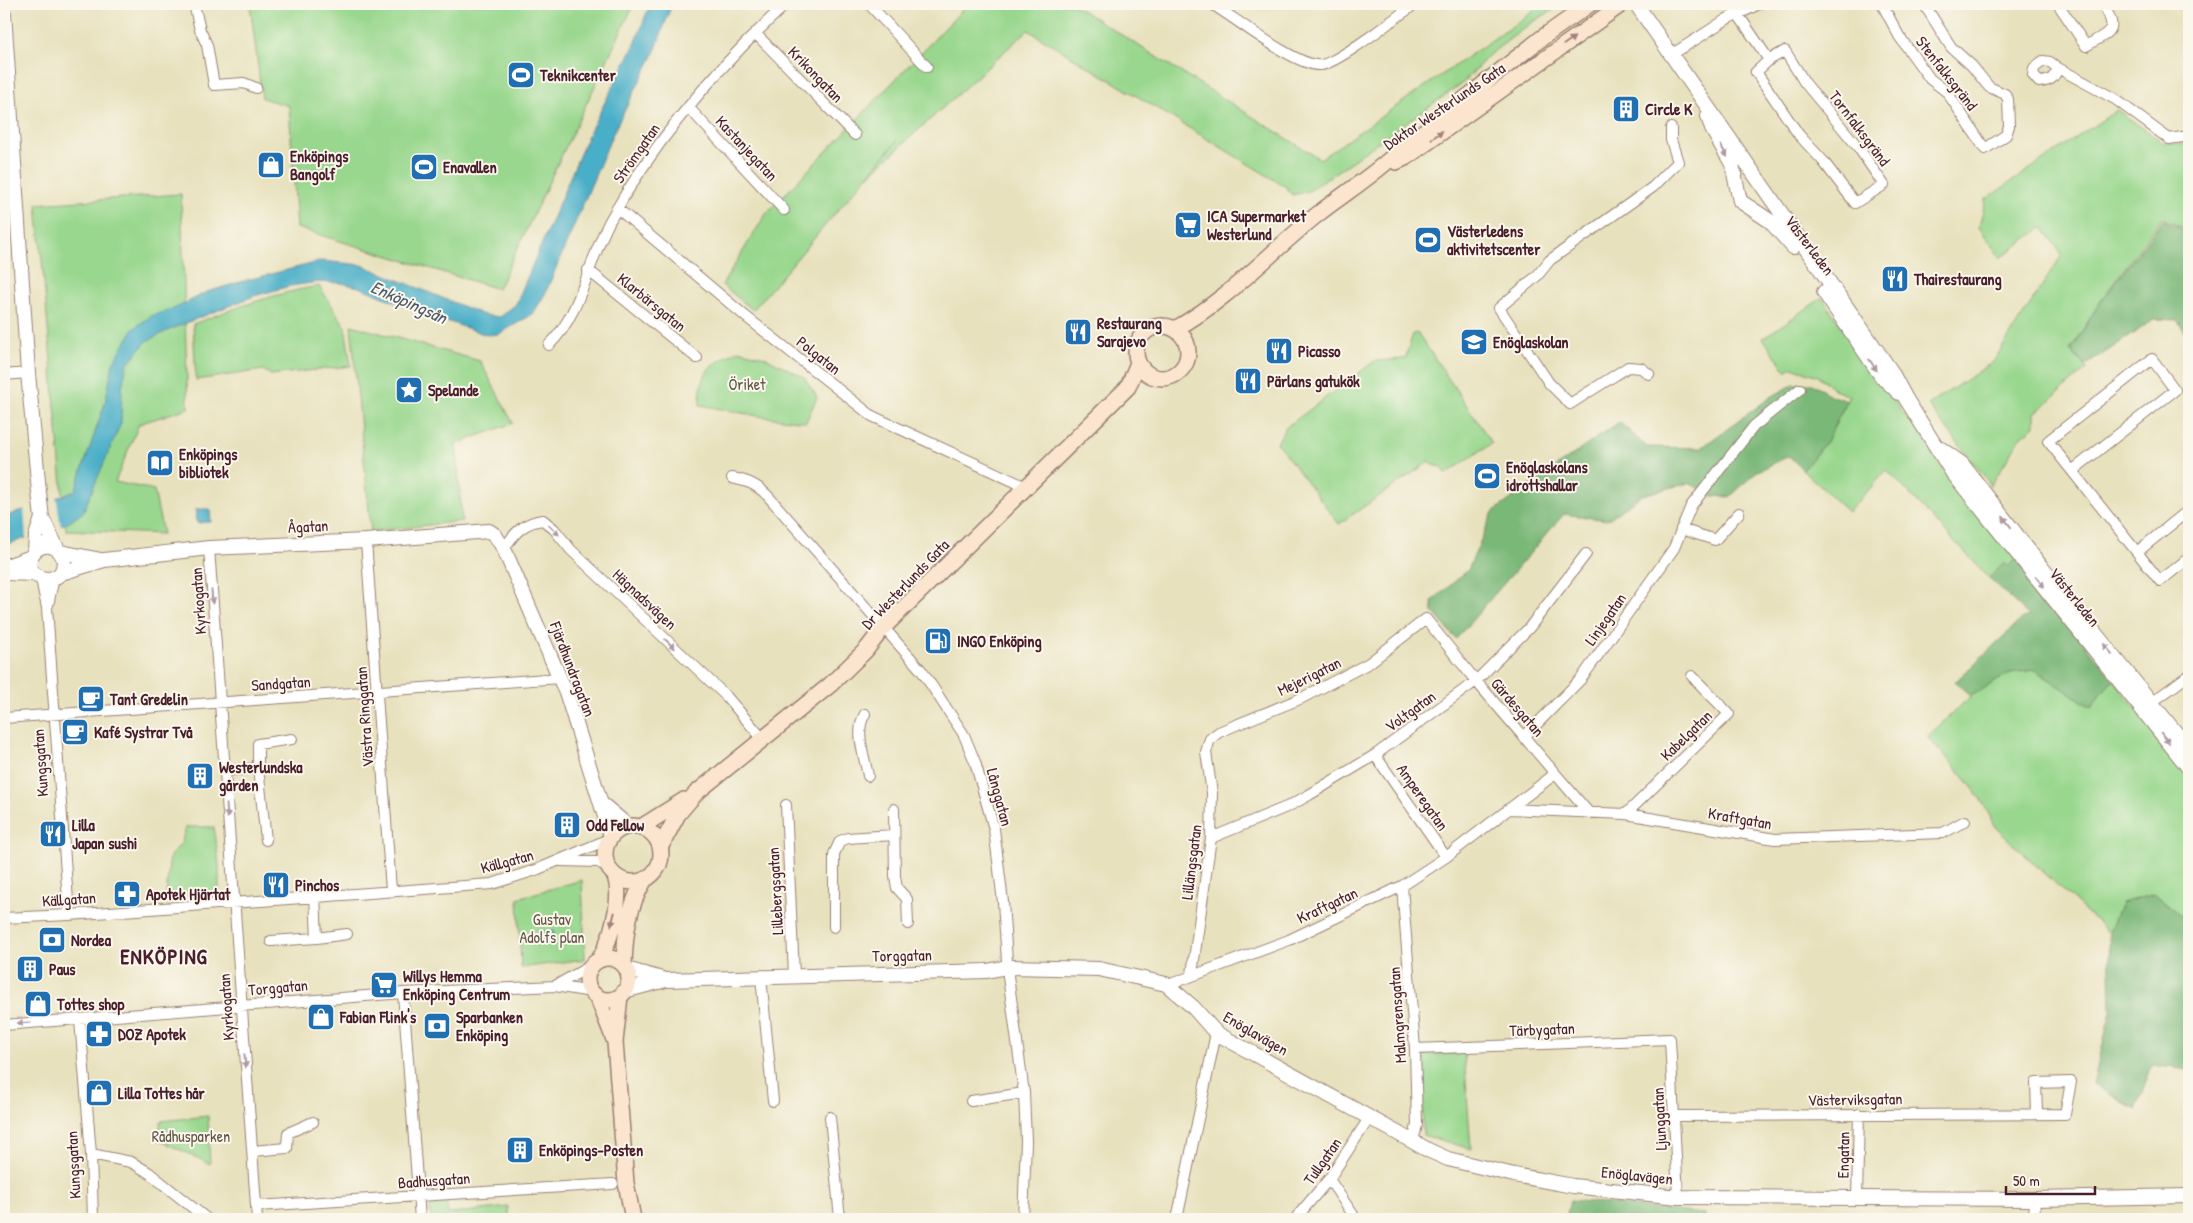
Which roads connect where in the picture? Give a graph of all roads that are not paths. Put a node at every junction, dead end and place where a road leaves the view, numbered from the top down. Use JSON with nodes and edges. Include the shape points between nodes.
{"nodes":[{"id":1,"x":194,"y":4,"type":"edge"},
{"id":2,"x":786,"y":4,"type":"edge"},
{"id":3,"x":869,"y":4,"type":"edge"},
{"id":4,"x":1212,"y":4,"type":"edge"},
{"id":5,"x":1415,"y":4,"type":"edge"},
{"id":6,"x":1590,"y":4,"type":"edge"},
{"id":7,"x":1622,"y":4,"type":"edge"},
{"id":8,"x":1636,"y":4,"type":"edge"},
{"id":9,"x":1758,"y":4,"type":"edge"},
{"id":10,"x":1882,"y":4,"type":"edge"},
{"id":11,"x":1924,"y":4,"type":"edge"},
{"id":12,"x":2058,"y":4,"type":"edge"},
{"id":13,"x":2102,"y":4,"type":"edge"},
{"id":14,"x":1226,"y":7,"type":"edge"},
{"id":15,"x":4,"y":13,"type":"edge"},
{"id":16,"x":1737,"y":13,"type":"junction"},
{"id":17,"x":755,"y":33,"type":"junction"},
{"id":18,"x":1670,"y":56,"type":"junction"},
{"id":19,"x":1769,"y":60,"type":"junction"},
{"id":20,"x":927,"y":67,"type":"dead end"},
{"id":21,"x":2058,"y":68,"type":"dead end"},
{"id":22,"x":256,"y":88,"type":"dead end"},
{"id":23,"x":1705,"y":106,"type":"junction"},
{"id":24,"x":688,"y":107,"type":"junction"},
{"id":25,"x":1671,"y":128,"type":"dead end"},
{"id":26,"x":855,"y":136,"type":"dead end"},
{"id":27,"x":2189,"y":136,"type":"edge"},
{"id":28,"x":1381,"y":169,"type":"junction"},
{"id":29,"x":1768,"y":194,"type":"junction"},
{"id":30,"x":617,"y":208,"type":"junction"},
{"id":31,"x":784,"y":210,"type":"dead end"},
{"id":32,"x":1756,"y":212,"type":"junction"},
{"id":33,"x":588,"y":270,"type":"junction"},
{"id":34,"x":1181,"y":334,"type":"junction"},
{"id":35,"x":549,"y":345,"type":"dead end"},
{"id":36,"x":697,"y":358,"type":"dead end"},
{"id":37,"x":1138,"y":363,"type":"junction"},
{"id":38,"x":28,"y":373,"type":"junction"},
{"id":39,"x":1649,"y":374,"type":"dead end"},
{"id":40,"x":4,"y":375,"type":"edge"},
{"id":41,"x":1152,"y":376,"type":"junction"},
{"id":42,"x":1128,"y":387,"type":"junction"},
{"id":43,"x":1800,"y":389,"type":"dead end"},
{"id":44,"x":1906,"y":399,"type":"junction"},
{"id":45,"x":2072,"y":471,"type":"junction"},
{"id":46,"x":732,"y":478,"type":"dead end"},
{"id":47,"x":1026,"y":487,"type":"junction"},
{"id":48,"x":2189,"y":510,"type":"edge"},
{"id":49,"x":1739,"y":513,"type":"dead end"},
{"id":50,"x":1681,"y":529,"type":"junction"},
{"id":51,"x":43,"y":534,"type":"junction"},
{"id":52,"x":366,"y":541,"type":"junction"},
{"id":53,"x":209,"y":548,"type":"junction"},
{"id":54,"x":504,"y":549,"type":"junction"},
{"id":55,"x":59,"y":550,"type":"junction"},
{"id":56,"x":2137,"y":552,"type":"junction"},
{"id":57,"x":33,"y":554,"type":"junction"},
{"id":58,"x":1586,"y":554,"type":"dead end"},
{"id":59,"x":2189,"y":558,"type":"edge"},
{"id":60,"x":104,"y":560,"type":"junction"},
{"id":61,"x":4,"y":567,"type":"edge"},
{"id":62,"x":4,"y":573,"type":"edge"},
{"id":63,"x":48,"y":576,"type":"junction"},
{"id":64,"x":1426,"y":619,"type":"joint"},
{"id":65,"x":883,"y":628,"type":"junction"},
{"id":66,"x":2189,"y":675,"type":"edge"},
{"id":67,"x":1692,"y":676,"type":"dead end"},
{"id":68,"x":560,"y":678,"type":"junction"},
{"id":69,"x":1476,"y":681,"type":"junction"},
{"id":70,"x":378,"y":692,"type":"junction"},
{"id":71,"x":220,"y":702,"type":"junction"},
{"id":72,"x":2147,"y":706,"type":"junction"},
{"id":73,"x":54,"y":714,"type":"junction"},
{"id":74,"x":865,"y":714,"type":"dead end"},
{"id":75,"x":4,"y":718,"type":"edge"},
{"id":76,"x":1524,"y":737,"type":"junction"},
{"id":77,"x":762,"y":738,"type":"junction"},
{"id":78,"x":292,"y":739,"type":"dead end"},
{"id":79,"x":2189,"y":749,"type":"edge"},
{"id":80,"x":1206,"y":752,"type":"joint"},
{"id":81,"x":1375,"y":755,"type":"junction"},
{"id":82,"x":258,"y":768,"type":"junction"},
{"id":83,"x":2189,"y":768,"type":"edge"},
{"id":84,"x":224,"y":772,"type":"junction"},
{"id":85,"x":1555,"y":774,"type":"junction"},
{"id":86,"x":868,"y":776,"type":"dead end"},
{"id":87,"x":696,"y":793,"type":"junction"},
{"id":88,"x":602,"y":804,"type":"junction"},
{"id":89,"x":786,"y":805,"type":"dead end"},
{"id":90,"x":894,"y":809,"type":"dead end"},
{"id":91,"x":1508,"y":809,"type":"junction"},
{"id":92,"x":1589,"y":813,"type":"junction"},
{"id":93,"x":1626,"y":814,"type":"junction"},
{"id":94,"x":1965,"y":821,"type":"dead end"},
{"id":95,"x":634,"y":826,"type":"junction"},
{"id":96,"x":893,"y":835,"type":"junction"},
{"id":97,"x":610,"y":838,"type":"junction"},
{"id":98,"x":1211,"y":838,"type":"junction"},
{"id":99,"x":266,"y":840,"type":"dead end"},
{"id":100,"x":660,"y":846,"type":"junction"},
{"id":101,"x":1446,"y":857,"type":"junction"},
{"id":102,"x":555,"y":862,"type":"junction"},
{"id":103,"x":612,"y":872,"type":"junction"},
{"id":104,"x":644,"y":880,"type":"junction"},
{"id":105,"x":1402,"y":886,"type":"junction"},
{"id":106,"x":391,"y":890,"type":"junction"},
{"id":107,"x":315,"y":896,"type":"junction"},
{"id":108,"x":233,"y":902,"type":"junction"},
{"id":109,"x":69,"y":915,"type":"junction"},
{"id":110,"x":4,"y":918,"type":"edge"},
{"id":111,"x":908,"y":924,"type":"dead end"},
{"id":112,"x":834,"y":928,"type":"dead end"},
{"id":113,"x":347,"y":934,"type":"dead end"},
{"id":114,"x":317,"y":938,"type":"junction"},
{"id":115,"x":271,"y":941,"type":"dead end"},
{"id":116,"x":596,"y":962,"type":"junction"},
{"id":117,"x":625,"y":967,"type":"junction"},
{"id":118,"x":1007,"y":967,"type":"junction"},
{"id":119,"x":1192,"y":974,"type":"junction"},
{"id":120,"x":794,"y":975,"type":"junction"},
{"id":121,"x":761,"y":977,"type":"junction"},
{"id":122,"x":666,"y":980,"type":"junction"},
{"id":123,"x":1168,"y":985,"type":"junction"},
{"id":124,"x":555,"y":986,"type":"junction"},
{"id":125,"x":403,"y":993,"type":"junction"},
{"id":126,"x":622,"y":993,"type":"junction"},
{"id":127,"x":595,"y":994,"type":"junction"},
{"id":128,"x":240,"y":1008,"type":"junction"},
{"id":129,"x":80,"y":1020,"type":"junction"},
{"id":130,"x":4,"y":1025,"type":"edge"},
{"id":131,"x":1216,"y":1033,"type":"junction"},
{"id":132,"x":1670,"y":1039,"type":"joint"},
{"id":133,"x":615,"y":1042,"type":"junction"},
{"id":134,"x":1415,"y":1049,"type":"junction"},
{"id":135,"x":1024,"y":1093,"type":"junction"},
{"id":136,"x":773,"y":1101,"type":"dead end"},
{"id":137,"x":971,"y":1101,"type":"dead end"},
{"id":138,"x":2037,"y":1113,"type":"dead end"},
{"id":139,"x":1859,"y":1114,"type":"junction"},
{"id":140,"x":1674,"y":1116,"type":"junction"},
{"id":141,"x":830,"y":1117,"type":"dead end"},
{"id":142,"x":1370,"y":1117,"type":"junction"},
{"id":143,"x":314,"y":1122,"type":"dead end"},
{"id":144,"x":1413,"y":1141,"type":"junction"},
{"id":145,"x":253,"y":1151,"type":"junction"},
{"id":146,"x":91,"y":1154,"type":"junction"},
{"id":147,"x":1329,"y":1179,"type":"junction"},
{"id":148,"x":613,"y":1184,"type":"dead end"},
{"id":149,"x":419,"y":1196,"type":"junction"},
{"id":150,"x":2189,"y":1196,"type":"edge"},
{"id":151,"x":1678,"y":1197,"type":"junction"},
{"id":152,"x":1857,"y":1198,"type":"junction"},
{"id":153,"x":2034,"y":1199,"type":"junction"},
{"id":154,"x":257,"y":1206,"type":"junction"},
{"id":155,"x":93,"y":1219,"type":"edge"},
{"id":156,"x":207,"y":1219,"type":"edge"},
{"id":157,"x":257,"y":1219,"type":"edge"},
{"id":158,"x":420,"y":1219,"type":"edge"},
{"id":159,"x":633,"y":1219,"type":"edge"},
{"id":160,"x":840,"y":1219,"type":"edge"},
{"id":161,"x":1023,"y":1219,"type":"edge"},
{"id":162,"x":1177,"y":1219,"type":"edge"},
{"id":163,"x":1295,"y":1219,"type":"edge"},
{"id":164,"x":1356,"y":1219,"type":"edge"},
{"id":165,"x":2034,"y":1219,"type":"edge"}],
"edges":[{"from":1,"to":22,"type":"street","via":[[207,45],[214,85],[244,84]]},
{"from":2,"to":17,"type":"street","name":"Strömgatan"},
{"from":3,"to":20,"type":"street"},
{"from":4,"to":14,"type":"street"},
{"from":5,"to":14,"type":"street","via":[[1344,54],[1322,65],[1301,62]]},
{"from":6,"to":28,"type":"main road","name":"Doktor Westerlunds Gata","via":[[1492,76],[1399,150]]},
{"from":28,"to":7,"type":"main road","name":"Doktor Westerlunds Gata","one_way":true,"via":[[1406,157]]},
{"from":8,"to":18,"type":"street","name":"Västerleden"},
{"from":9,"to":16,"type":"street"},
{"from":10,"to":11,"type":"street","name":"Stenfalksgränd","via":[[1904,44],[1930,79],[1947,92],[1985,149],[2006,135],[2008,99],[1989,86],[1955,52]]},
{"from":12,"to":13,"type":"street","via":[[2086,46],[2110,30],[2111,17]]},
{"from":15,"to":38,"type":"street"},
{"from":16,"to":18,"type":"street"},
{"from":16,"to":19,"type":"street"},
{"from":17,"to":24,"type":"street","name":"Strömgatan"},
{"from":17,"to":26,"type":"street","name":"Krikongatan"},
{"from":18,"to":23,"type":"street","name":"Västerleden"},
{"from":19,"to":19,"type":"street","name":"Tornfalksgränd","via":[[1756,72],[1799,134],[1856,203],[1884,185],[1858,147],[1805,83],[1785,51]]},
{"from":21,"to":27,"type":"street","via":[[2120,102],[2168,139]]},
{"from":23,"to":29,"type":"street","name":"Västerleden"},
{"from":23,"to":32,"type":"street","name":"Västerleden","one_way":true,"via":[[1712,129],[1732,164],[1740,201]]},
{"from":24,"to":30,"type":"street","name":"Strömgatan","via":[[640,170]]},
{"from":24,"to":31,"type":"street","name":"Kastanjegatan"},
{"from":25,"to":39,"type":"street","via":[[1678,162],[1670,172],[1653,188],[1550,260],[1537,276],[1499,308],[1549,383],[1570,404],[1628,368],[1641,368]]},
{"from":28,"to":34,"type":"main road","name":"Dr Westerlunds Gata","via":[[1319,213]]},
{"from":29,"to":32,"type":"street","via":[[1763,208]]},
{"from":29,"to":44,"type":"street","name":"Västerleden","via":[[1891,371]]},
{"from":30,"to":33,"type":"street","name":"Strömgatan","via":[[603,232]]},
{"from":30,"to":47,"type":"street","name":"Polgatan","via":[[745,316],[872,416]]},
{"from":32,"to":44,"type":"street","name":"Västerleden","one_way":true,"via":[[1770,221],[1793,247],[1882,378]]},
{"from":33,"to":35,"type":"street","name":"Strömgatan","via":[[570,317]]},
{"from":33,"to":36,"type":"street","name":"Klarbärsgatan"},
{"from":34,"to":37,"type":"main road","name":"Dr Westerlunds Gata","via":[[1165,326],[1147,330],[1138,342]]},
{"from":34,"to":41,"type":"main road","name":"Dr Westerlunds Gata","via":[[1188,354],[1180,371],[1165,378]]},
{"from":37,"to":41,"type":"main road"},
{"from":37,"to":42,"type":"main road","name":"Dr Westerlunds Gata"},
{"from":38,"to":40,"type":"street"},
{"from":38,"to":51,"type":"street"},
{"from":41,"to":42,"type":"main road","name":"Dr Westerlunds Gata"},
{"from":42,"to":47,"type":"main road","name":"Dr Westerlunds Gata"},
{"from":43,"to":50,"type":"street","name":"Linjegatan","via":[[1754,426],[1691,506]]},
{"from":44,"to":72,"type":"street","name":"Västerleden","via":[[1937,446],[1962,464]]},
{"from":45,"to":45,"type":"street","via":[[2048,441],[2152,359],[2175,390]]},
{"from":45,"to":56,"type":"street"},
{"from":46,"to":65,"type":"street","name":"Långgatan","via":[[747,481],[762,491]]},
{"from":47,"to":65,"type":"main road","name":"Dr Westerlunds Gata"},
{"from":48,"to":56,"type":"street"},
{"from":49,"to":50,"type":"street","via":[[1715,540]]},
{"from":50,"to":76,"type":"street","name":"Linjegatan","via":[[1674,548],[1581,679]]},
{"from":51,"to":55,"type":"street"},
{"from":51,"to":57,"type":"street"},
{"from":52,"to":53,"type":"street","name":"Ågatan"},
{"from":52,"to":54,"type":"street","name":"Ågatan","via":[[489,531]]},
{"from":52,"to":70,"type":"street","name":"Västra Ringgatan"},
{"from":53,"to":60,"type":"street","name":"Ågatan"},
{"from":53,"to":71,"type":"street","name":"Kyrkogatan","one_way":true},
{"from":54,"to":68,"type":"street","name":"Fjärdhundragatan"},
{"from":54,"to":77,"type":"street","name":"Hägnadsvägen","one_way":true,"via":[[521,527],[543,520],[726,696]]},
{"from":55,"to":57,"type":"street","name":"Ågatan","via":[[46,546]]},
{"from":55,"to":60,"type":"street","name":"Ågatan"},
{"from":55,"to":63,"type":"street","via":[[65,563]]},
{"from":56,"to":59,"type":"street","via":[[2160,580]]},
{"from":57,"to":61,"type":"street","name":"Ågatan"},
{"from":57,"to":63,"type":"street","via":[[30,566]]},
{"from":58,"to":69,"type":"street","name":"Voltgatan","via":[[1529,628]]},
{"from":60,"to":63,"type":"street","name":"Ågatan"},
{"from":62,"to":63,"type":"street","name":"Ågatan"},
{"from":63,"to":73,"type":"street","name":"Kungsgatan"},
{"from":64,"to":69,"type":"street","name":"Gärdesgatan"},
{"from":64,"to":80,"type":"street","name":"Mejerigatan","via":[[1369,663],[1302,698],[1213,735]]},
{"from":65,"to":77,"type":"main road","name":"Dr Westerlunds Gata","via":[[866,650],[830,685]]},
{"from":65,"to":118,"type":"street","name":"Långgatan","via":[[922,671],[946,706],[964,735],[974,762],[994,829]]},
{"from":66,"to":72,"type":"street"},
{"from":67,"to":93,"type":"street","name":"Kabelgatan","via":[[1729,714]]},
{"from":68,"to":70,"type":"street","name":"Sandgatan"},
{"from":68,"to":88,"type":"street","name":"Fjärdhundragatan"},
{"from":69,"to":76,"type":"street","name":"Gärdesgatan"},
{"from":69,"to":81,"type":"street","name":"Voltgatan"},
{"from":70,"to":71,"type":"street","name":"Sandgatan"},
{"from":70,"to":106,"type":"street","name":"Västra Ringgatan"},
{"from":71,"to":73,"type":"street","name":"Sandgatan"},
{"from":71,"to":84,"type":"street","name":"Kyrkogatan"},
{"from":72,"to":79,"type":"street","name":"Västerleden"},
{"from":72,"to":83,"type":"street","name":"Västerleden","one_way":true},
{"from":73,"to":75,"type":"street","name":"Sandgatan"},
{"from":73,"to":109,"type":"street","name":"Kungsgatan"},
{"from":74,"to":86,"type":"street","via":[[861,720],[861,733]]},
{"from":76,"to":85,"type":"street","name":"Gärdesgatan"},
{"from":77,"to":87,"type":"main road","name":"Dr Westerlunds Gata"},
{"from":78,"to":82,"type":"street","via":[[258,744]]},
{"from":80,"to":98,"type":"street","name":"Lillängsgatan","via":[[1212,793]]},
{"from":81,"to":98,"type":"street","name":"Voltgatan","via":[[1289,806]]},
{"from":81,"to":101,"type":"street","name":"Amperegatan"},
{"from":82,"to":84,"type":"street"},
{"from":82,"to":99,"type":"street"},
{"from":84,"to":108,"type":"street","name":"Kyrkogatan","one_way":true},
{"from":85,"to":91,"type":"street","name":"Kraftgatan"},
{"from":85,"to":92,"type":"street","name":"Gärdesgatan"},
{"from":87,"to":95,"type":"main road","name":"Dr Westerlunds Gata"},
{"from":87,"to":100,"type":"main road","name":"Dr Westerlunds Gata","via":[[678,814]]},
{"from":88,"to":95,"type":"street"},
{"from":88,"to":97,"type":"street","name":"Fjärdhundragatan"},
{"from":89,"to":120,"type":"street","name":"Lillebergsgatan"},
{"from":90,"to":96,"type":"street"},
{"from":91,"to":92,"type":"street","name":"Kraftgatan"},
{"from":91,"to":101,"type":"street","name":"Kraftgatan"},
{"from":92,"to":93,"type":"street","name":"Kraftgatan"},
{"from":93,"to":94,"type":"street","name":"Kraftgatan","via":[[1775,840],[1943,832]]},
{"from":95,"to":97,"type":"main road","name":"Dr Westerlunds Gata"},
{"from":95,"to":100,"type":"main road","via":[[650,831]]},
{"from":96,"to":111,"type":"street","via":[[897,888],[907,899]]},
{"from":96,"to":112,"type":"street","via":[[840,841],[834,854]]},
{"from":97,"to":102,"type":"street","name":"Källgatan"},
{"from":97,"to":103,"type":"main road","via":[[606,848]]},
{"from":98,"to":119,"type":"street","name":"Lillängsgatan"},
{"from":100,"to":104,"type":"main road","name":"Dr Westerlunds Gata","via":[[662,854],[657,870]]},
{"from":101,"to":105,"type":"street","name":"Kraftgatan"},
{"from":102,"to":103,"type":"street","name":"Källgatan","via":[[598,862]]},
{"from":102,"to":106,"type":"street","name":"Källgatan","via":[[492,884]]},
{"from":103,"to":104,"type":"main road","via":[[624,881]]},
{"from":103,"to":116,"type":"main road","one_way":true,"via":[[619,896],[606,946]]},
{"from":104,"to":117,"type":"main road","via":[[630,908]]},
{"from":105,"to":119,"type":"street","name":"Kraftgatan","via":[[1289,940]]},
{"from":105,"to":134,"type":"street","name":"Malmgrensgatan"},
{"from":106,"to":107,"type":"street","name":"Källgatan"},
{"from":107,"to":108,"type":"street","name":"Källgatan"},
{"from":107,"to":114,"type":"street"},
{"from":108,"to":109,"type":"street","name":"Källgatan"},
{"from":108,"to":128,"type":"street","name":"Kyrkogatan"},
{"from":109,"to":110,"type":"street","name":"Källgatan"},
{"from":113,"to":114,"type":"street"},
{"from":114,"to":115,"type":"street"},
{"from":116,"to":117,"type":"main road","via":[[608,958]]},
{"from":116,"to":124,"type":"street","name":"Torggatan"},
{"from":116,"to":127,"type":"main road","via":[[587,981]]},
{"from":117,"to":122,"type":"street","name":"Torggatan"},
{"from":117,"to":126,"type":"main road","via":[[629,980]]},
{"from":118,"to":120,"type":"street","name":"Torggatan","via":[[988,971]]},
{"from":118,"to":123,"type":"street","name":"Torggatan","via":[[1099,969]]},
{"from":118,"to":135,"type":"street","name":"Långgatan"},
{"from":119,"to":123,"type":"street","name":"Kraftgatan"},
{"from":120,"to":121,"type":"street","name":"Torggatan"},
{"from":121,"to":122,"type":"street","name":"Torggatan"},
{"from":121,"to":136,"type":"street"},
{"from":122,"to":126,"type":"street","name":"Torggatan"},
{"from":123,"to":131,"type":"street","name":"Enöglavägen"},
{"from":124,"to":125,"type":"street","name":"Torggatan"},
{"from":124,"to":127,"type":"street","name":"Torggatan"},
{"from":125,"to":128,"type":"street","name":"Torggatan"},
{"from":125,"to":149,"type":"street"},
{"from":126,"to":127,"type":"main road","via":[[609,999]]},
{"from":126,"to":133,"type":"main road"},
{"from":127,"to":133,"type":"main road"},
{"from":128,"to":129,"type":"street","name":"Torggatan"},
{"from":128,"to":145,"type":"street","name":"Kyrkogatan","one_way":true},
{"from":129,"to":130,"type":"street","name":"Torggatan","one_way":true},
{"from":129,"to":146,"type":"street","name":"Kungsgatan"},
{"from":131,"to":142,"type":"street","name":"Enöglavägen"},
{"from":131,"to":162,"type":"street"},
{"from":132,"to":134,"type":"street","name":"Tärbygatan"},
{"from":132,"to":140,"type":"street","name":"Ljunggatan"},
{"from":133,"to":159,"type":"main road","via":[[626,1183]]},
{"from":134,"to":144,"type":"street","name":"Malmgrensgatan","via":[[1418,1125]]},
{"from":135,"to":137,"type":"street"},
{"from":135,"to":161,"type":"street","name":"Långgatan"},
{"from":138,"to":139,"type":"street","name":"Västerviksgatan"},
{"from":139,"to":140,"type":"street","name":"Västerviksgatan"},
{"from":139,"to":152,"type":"street","name":"Engatan"},
{"from":140,"to":151,"type":"street","name":"Ljunggatan"},
{"from":141,"to":160,"type":"street"},
{"from":142,"to":144,"type":"street","name":"Enöglavägen"},
{"from":142,"to":147,"type":"street","name":"Tullgatan"},
{"from":143,"to":145,"type":"street","via":[[288,1132],[287,1148]]},
{"from":144,"to":151,"type":"street","name":"Enöglavägen","via":[[1448,1159],[1514,1175],[1573,1186]]},
{"from":145,"to":154,"type":"street","name":"Kyrkogatan"},
{"from":146,"to":155,"type":"street","name":"Kungsgatan"},
{"from":146,"to":156,"type":"street","via":[[131,1162]]},
{"from":147,"to":163,"type":"street","name":"Tullgatan"},
{"from":147,"to":164,"type":"street"},
{"from":148,"to":149,"type":"street","name":"Badhusgatan"},
{"from":149,"to":154,"type":"street","name":"Badhusgatan"},
{"from":149,"to":158,"type":"street"},
{"from":150,"to":153,"type":"street","name":"Enöglavägen"},
{"from":151,"to":152,"type":"street","name":"Enöglavägen"},
{"from":152,"to":153,"type":"street","name":"Enöglavägen"},
{"from":153,"to":165,"type":"street"},
{"from":154,"to":157,"type":"street","name":"Kyrkogatan"}]}
